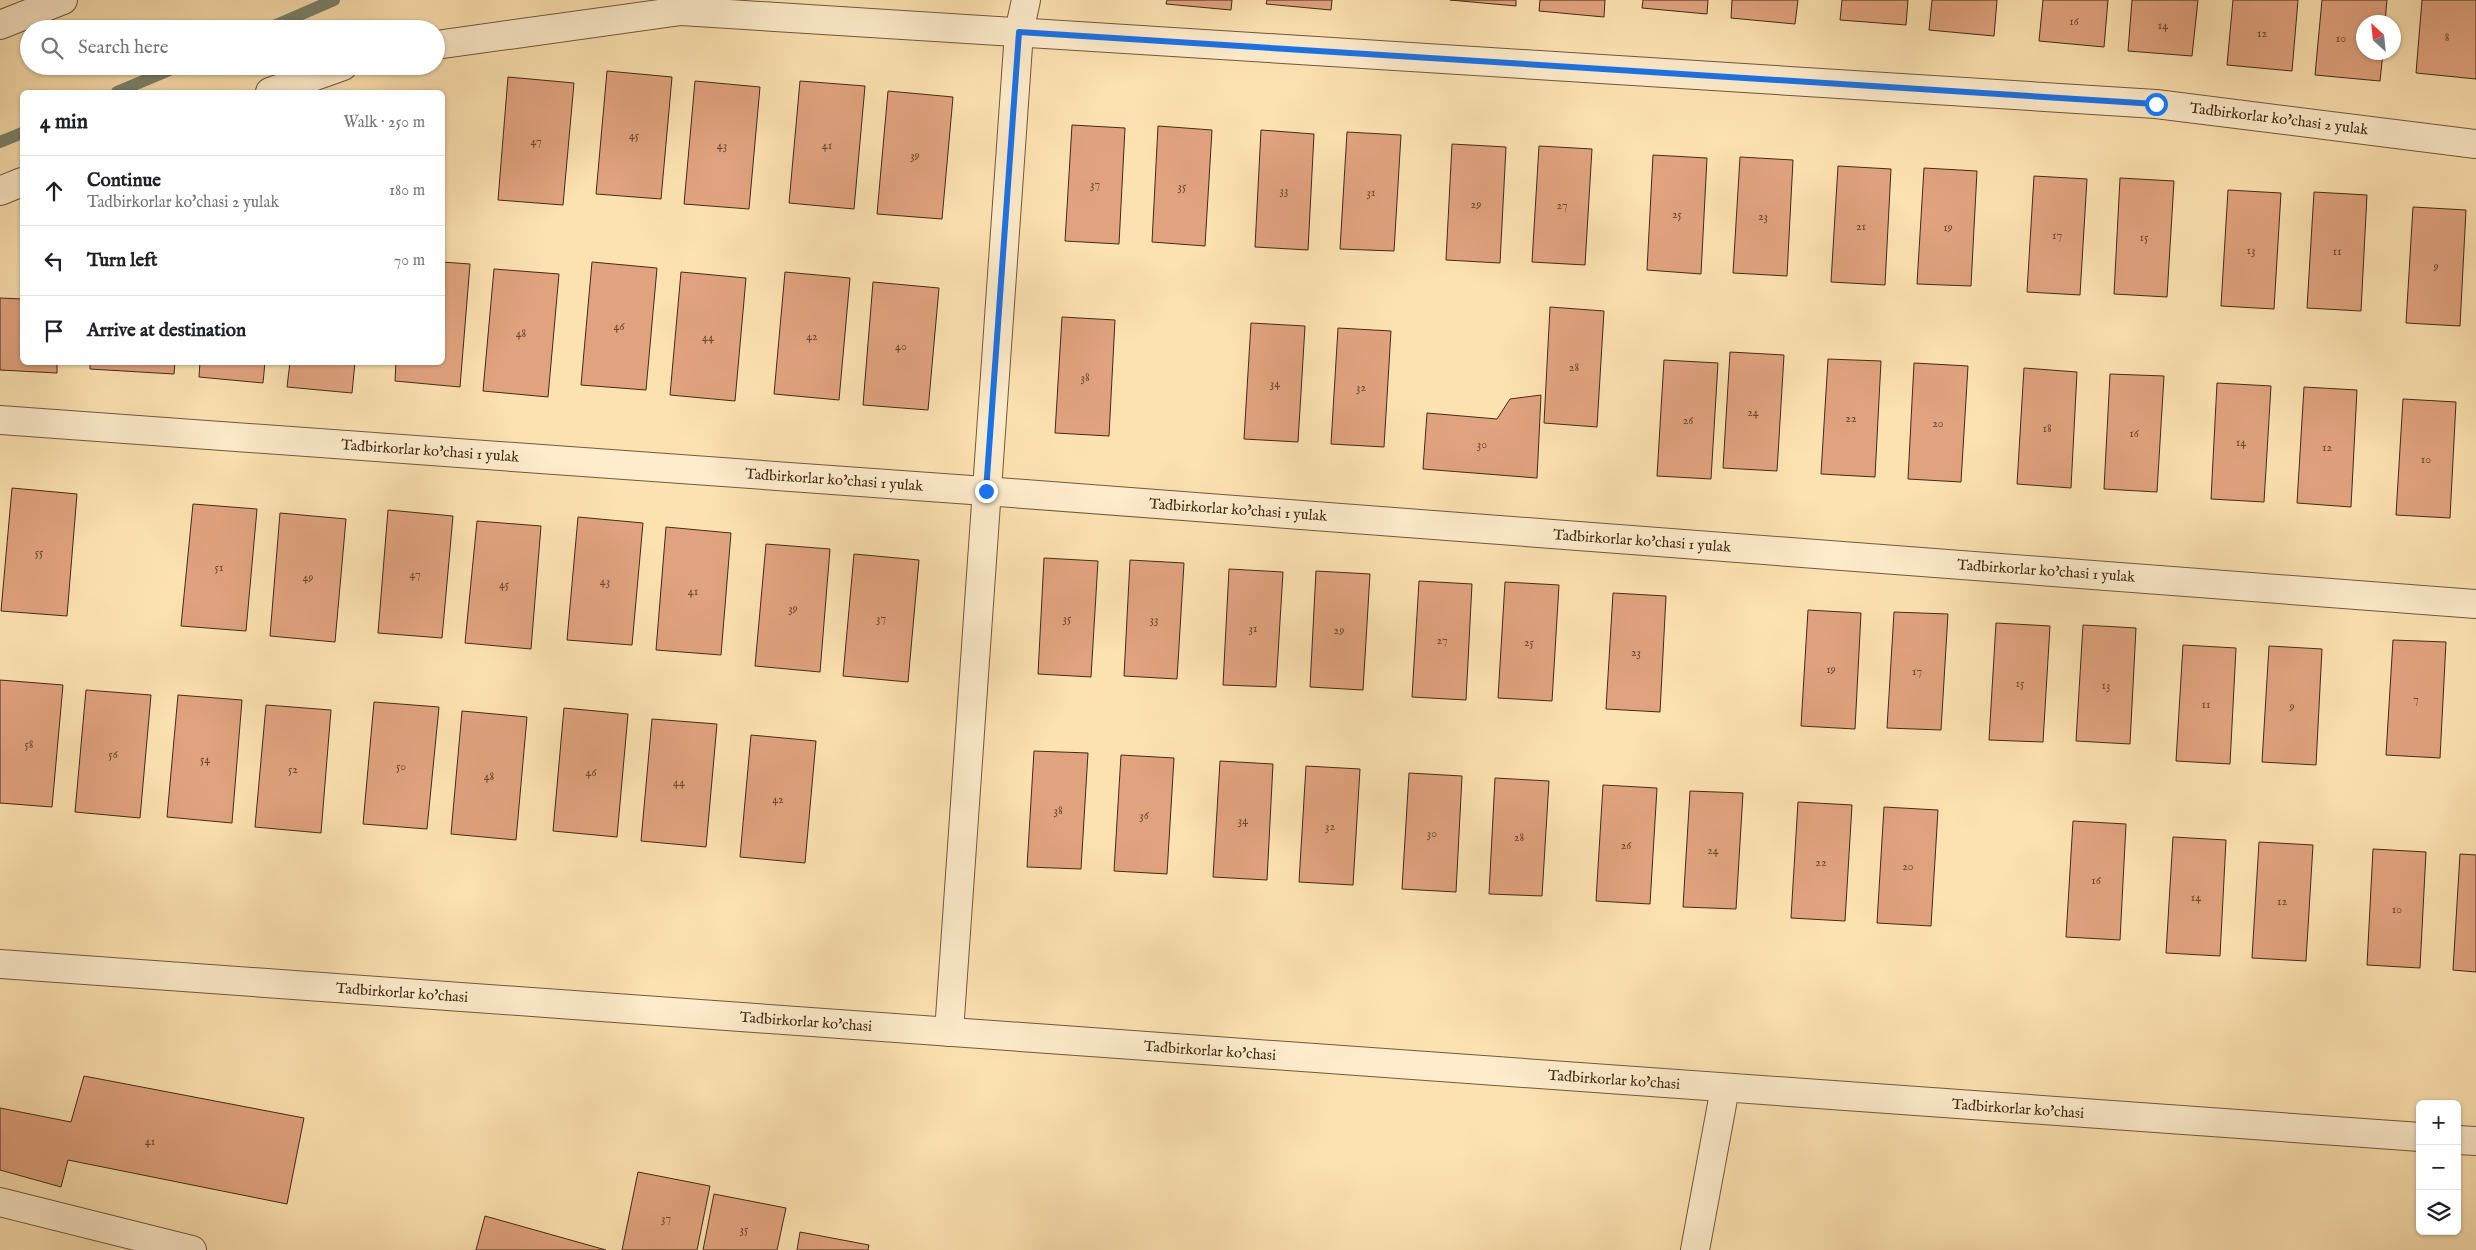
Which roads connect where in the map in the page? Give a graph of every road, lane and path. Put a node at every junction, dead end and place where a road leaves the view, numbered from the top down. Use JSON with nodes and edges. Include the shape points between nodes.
{"nodes":[{"id":1,"x":63,"y":0,"type":"edge"},
{"id":2,"x":1026,"y":0,"type":"edge"},
{"id":3,"x":0,"y":26,"type":"edge"},
{"id":4,"x":1019,"y":32,"type":"junction"},
{"id":5,"x":445,"y":44,"type":"edge"},
{"id":6,"x":318,"y":75,"type":"edge"},
{"id":7,"x":276,"y":90,"type":"edge"},
{"id":8,"x":2476,"y":144,"type":"edge"},
{"id":9,"x":20,"y":183,"type":"edge"},
{"id":10,"x":0,"y":190,"type":"edge"},
{"id":11,"x":0,"y":420,"type":"edge"},
{"id":12,"x":986,"y":491,"type":"junction"},
{"id":13,"x":2476,"y":604,"type":"edge"},
{"id":14,"x":0,"y":964,"type":"edge"},
{"id":15,"x":949,"y":1032,"type":"junction"},
{"id":16,"x":1725,"y":1088,"type":"junction"},
{"id":17,"x":2416,"y":1137,"type":"edge"},
{"id":18,"x":2461,"y":1140,"type":"edge"},
{"id":19,"x":2476,"y":1141,"type":"edge"},
{"id":20,"x":0,"y":1202,"type":"edge"},
{"id":21,"x":192,"y":1250,"type":"edge"},
{"id":22,"x":1695,"y":1250,"type":"edge"}],
"edges":[{"from":1,"to":3,"type":"street"},
{"from":2,"to":4,"type":"street"},
{"from":4,"to":5,"type":"street","name":"Tadbirkorlar ko'chasi 2 yulak","via":[[681,11]]},
{"from":4,"to":8,"type":"street","name":"Tadbirkorlar ko'chasi 2 yulak","via":[[2156,104]]},
{"from":4,"to":12,"type":"street"},
{"from":6,"to":7,"type":"street"},
{"from":9,"to":10,"type":"street"},
{"from":11,"to":12,"type":"street","name":"Tadbirkorlar ko'chasi 1 yulak"},
{"from":12,"to":13,"type":"street","name":"Tadbirkorlar ko'chasi 1 yulak"},
{"from":12,"to":15,"type":"street"},
{"from":14,"to":15,"type":"street","name":"Tadbirkorlar ko'chasi"},
{"from":15,"to":16,"type":"street","name":"Tadbirkorlar ko'chasi"},
{"from":16,"to":17,"type":"street","name":"Tadbirkorlar ko'chasi"},
{"from":16,"to":22,"type":"street"},
{"from":18,"to":19,"type":"street"},
{"from":20,"to":21,"type":"street"}]}
